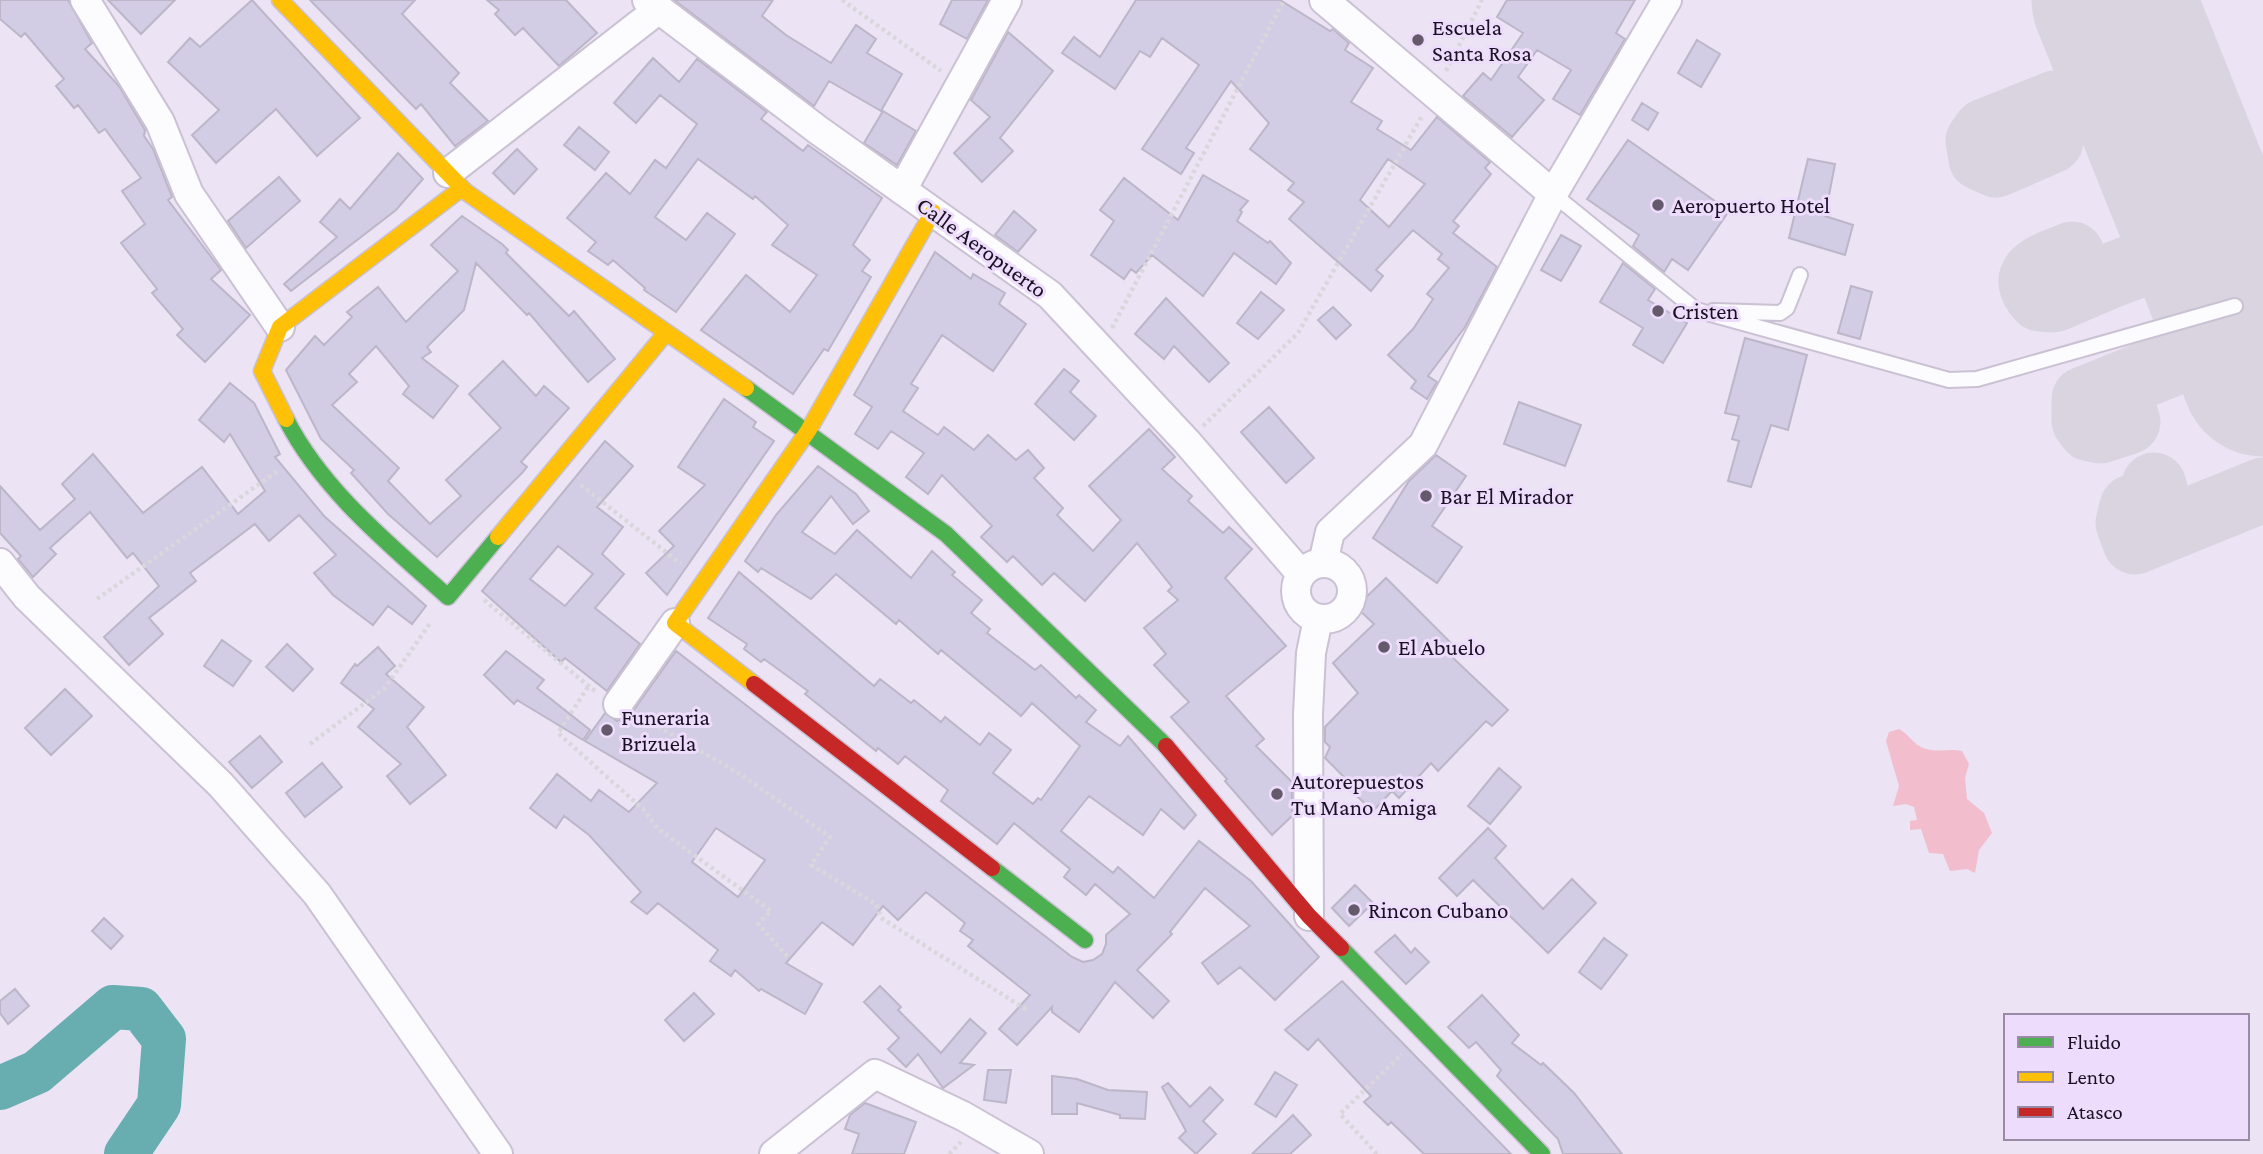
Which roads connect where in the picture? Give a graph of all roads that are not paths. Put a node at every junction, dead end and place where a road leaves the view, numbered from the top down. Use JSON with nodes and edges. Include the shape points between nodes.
{"nodes":[{"id":1,"x":85,"y":0,"type":"edge"},
{"id":2,"x":280,"y":0,"type":"edge"},
{"id":3,"x":1007,"y":0,"type":"edge"},
{"id":4,"x":1324,"y":0,"type":"edge"},
{"id":5,"x":1667,"y":0,"type":"edge"},
{"id":6,"x":653,"y":4,"type":"edge"},
{"id":7,"x":455,"y":180,"type":"junction"},
{"id":8,"x":902,"y":190,"type":"junction"},
{"id":9,"x":1553,"y":194,"type":"junction"},
{"id":10,"x":933,"y":212,"type":"junction"},
{"id":11,"x":1800,"y":275,"type":"dead end"},
{"id":12,"x":2235,"y":306,"type":"dead end"},
{"id":13,"x":1711,"y":315,"type":"junction"},
{"id":14,"x":279,"y":327,"type":"junction"},
{"id":15,"x":665,"y":334,"type":"junction"},
{"id":16,"x":808,"y":431,"type":"junction"},
{"id":17,"x":0,"y":563,"type":"edge"},
{"id":18,"x":1312,"y":568,"type":"junction"},
{"id":19,"x":1318,"y":620,"type":"junction"},
{"id":20,"x":675,"y":623,"type":"junction"},
{"id":21,"x":618,"y":704,"type":"road end"},
{"id":22,"x":1309,"y":916,"type":"junction"},
{"id":23,"x":1084,"y":940,"type":"dead end"},
{"id":24,"x":498,"y":1154,"type":"edge"},
{"id":25,"x":774,"y":1154,"type":"edge"},
{"id":26,"x":1029,"y":1154,"type":"edge"},
{"id":27,"x":1542,"y":1154,"type":"edge"}],
"edges":[{"from":1,"to":14,"type":"street","via":[[160,122],[189,194]]},
{"from":2,"to":7,"type":"street"},
{"from":3,"to":8,"type":"street"},
{"from":4,"to":9,"type":"street"},
{"from":5,"to":9,"type":"street"},
{"from":6,"to":7,"type":"street"},
{"from":6,"to":8,"type":"street","name":"Calle Aeropuerto"},
{"from":7,"to":14,"type":"street"},
{"from":7,"to":15,"type":"street"},
{"from":8,"to":10,"type":"street","name":"Calle Aeropuerto"},
{"from":9,"to":13,"type":"lane","via":[[1696,310]]},
{"from":9,"to":18,"type":"street","via":[[1423,445],[1330,532]]},
{"from":10,"to":16,"type":"street"},
{"from":10,"to":18,"type":"street","name":"Calle Aeropuerto","via":[[1051,295],[1186,442]]},
{"from":11,"to":13,"type":"lane","via":[[1787,308],[1780,313],[1718,309]]},
{"from":12,"to":13,"type":"lane","via":[[1977,379],[1949,380]]},
{"from":14,"to":15,"type":"street","via":[[262,371],[303,452],[373,528],[448,597]]},
{"from":15,"to":16,"type":"street"},
{"from":16,"to":20,"type":"street"},
{"from":16,"to":22,"type":"street","via":[[946,534],[1153,730]]},
{"from":17,"to":24,"type":"street","via":[[27,597],[220,785],[317,894]]},
{"from":18,"to":19,"type":"street","via":[[1296,587],[1297,601],[1305,613]]},
{"from":18,"to":19,"type":"street","via":[[1345,572],[1351,582],[1349,606],[1330,619]]},
{"from":19,"to":22,"type":"street","via":[[1308,714]]},
{"from":20,"to":21,"type":"street"},
{"from":20,"to":23,"type":"street"},
{"from":22,"to":27,"type":"street"},
{"from":25,"to":26,"type":"street","via":[[875,1074]]}]}
